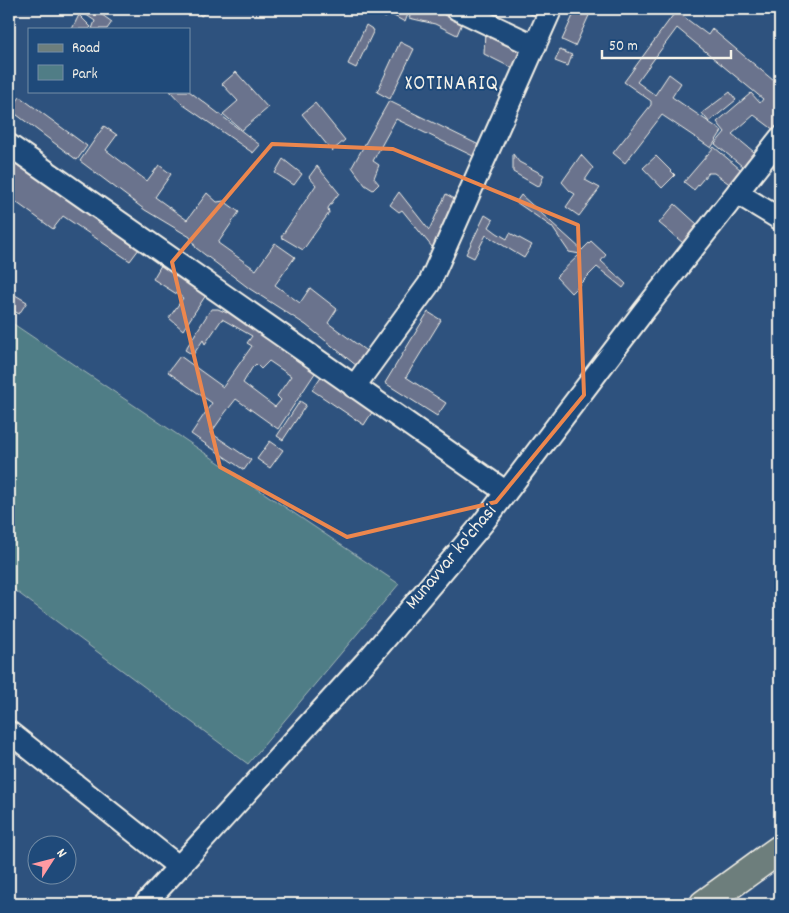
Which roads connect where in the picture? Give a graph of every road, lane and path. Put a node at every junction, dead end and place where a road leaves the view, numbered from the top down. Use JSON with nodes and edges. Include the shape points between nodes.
{"nodes":[{"id":1,"x":457,"y":9,"type":"edge"},
{"id":2,"x":551,"y":9,"type":"edge"},
{"id":3,"x":535,"y":46,"type":"junction"},
{"id":4,"x":780,"y":138,"type":"edge"},
{"id":5,"x":9,"y":145,"type":"edge"},
{"id":6,"x":737,"y":193,"type":"junction"},
{"id":7,"x":780,"y":219,"type":"edge"},
{"id":8,"x":354,"y":386,"type":"junction"},
{"id":9,"x":506,"y":492,"type":"junction"},
{"id":10,"x":9,"y":732,"type":"edge"},
{"id":11,"x":780,"y":849,"type":"edge"},
{"id":12,"x":179,"y":867,"type":"junction"},
{"id":13,"x":146,"y":904,"type":"edge"},
{"id":14,"x":704,"y":904,"type":"edge"}],
"edges":[{"from":1,"to":3,"type":"street"},
{"from":2,"to":3,"type":"street"},
{"from":3,"to":8,"type":"street","via":[[429,284]]},
{"from":4,"to":6,"type":"street","name":"Munavvar ko'chasi"},
{"from":5,"to":8,"type":"street"},
{"from":6,"to":7,"type":"street"},
{"from":6,"to":9,"type":"street","name":"Munavvar ko'chasi"},
{"from":8,"to":9,"type":"street"},
{"from":9,"to":12,"type":"street","name":"Munavvar ko'chasi","via":[[370,657]]},
{"from":10,"to":12,"type":"street"},
{"from":11,"to":14,"type":"main road"},
{"from":12,"to":13,"type":"street","name":"Munavvar ko'chasi"}]}
